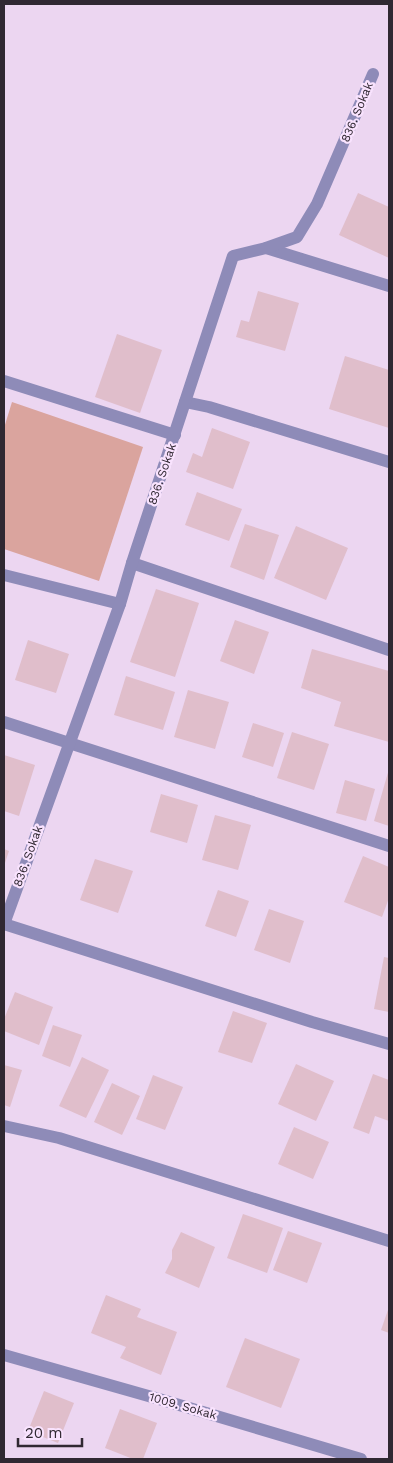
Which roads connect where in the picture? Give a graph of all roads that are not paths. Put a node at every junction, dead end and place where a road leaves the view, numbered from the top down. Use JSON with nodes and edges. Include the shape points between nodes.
{"nodes":[{"id":1,"x":373,"y":74,"type":"dead end"},
{"id":2,"x":266,"y":248,"type":"junction"},
{"id":3,"x":389,"y":286,"type":"edge"},
{"id":4,"x":4,"y":382,"type":"edge"},
{"id":5,"x":185,"y":402,"type":"junction"},
{"id":6,"x":175,"y":434,"type":"junction"},
{"id":7,"x":389,"y":462,"type":"edge"},
{"id":8,"x":132,"y":563,"type":"junction"},
{"id":9,"x":4,"y":575,"type":"edge"},
{"id":10,"x":120,"y":604,"type":"junction"},
{"id":11,"x":389,"y":650,"type":"edge"},
{"id":12,"x":4,"y":722,"type":"edge"},
{"id":13,"x":69,"y":742,"type":"junction"},
{"id":14,"x":389,"y":846,"type":"edge"},
{"id":15,"x":4,"y":924,"type":"edge"},
{"id":16,"x":389,"y":1044,"type":"edge"},
{"id":17,"x":4,"y":1126,"type":"edge"},
{"id":18,"x":389,"y":1240,"type":"edge"},
{"id":19,"x":4,"y":1355,"type":"edge"},
{"id":20,"x":361,"y":1459,"type":"edge"}],
"edges":[{"from":1,"to":2,"type":"street","name":"836. Sokak","via":[[317,204],[297,237]]},
{"from":2,"to":3,"type":"street"},
{"from":2,"to":5,"type":"street","name":"836. Sokak","via":[[233,256]]},
{"from":4,"to":6,"type":"street"},
{"from":5,"to":6,"type":"street","name":"836. Sokak"},
{"from":5,"to":7,"type":"street"},
{"from":6,"to":8,"type":"street","name":"836. Sokak"},
{"from":8,"to":10,"type":"street","name":"836. Sokak"},
{"from":8,"to":11,"type":"street"},
{"from":9,"to":10,"type":"street"},
{"from":10,"to":13,"type":"street","name":"836. Sokak"},
{"from":12,"to":13,"type":"street"},
{"from":13,"to":14,"type":"street"},
{"from":13,"to":15,"type":"street","name":"836. Sokak"},
{"from":15,"to":16,"type":"street"},
{"from":17,"to":18,"type":"street","via":[[59,1138]]},
{"from":19,"to":20,"type":"street","name":"1009. Sokak"}]}
